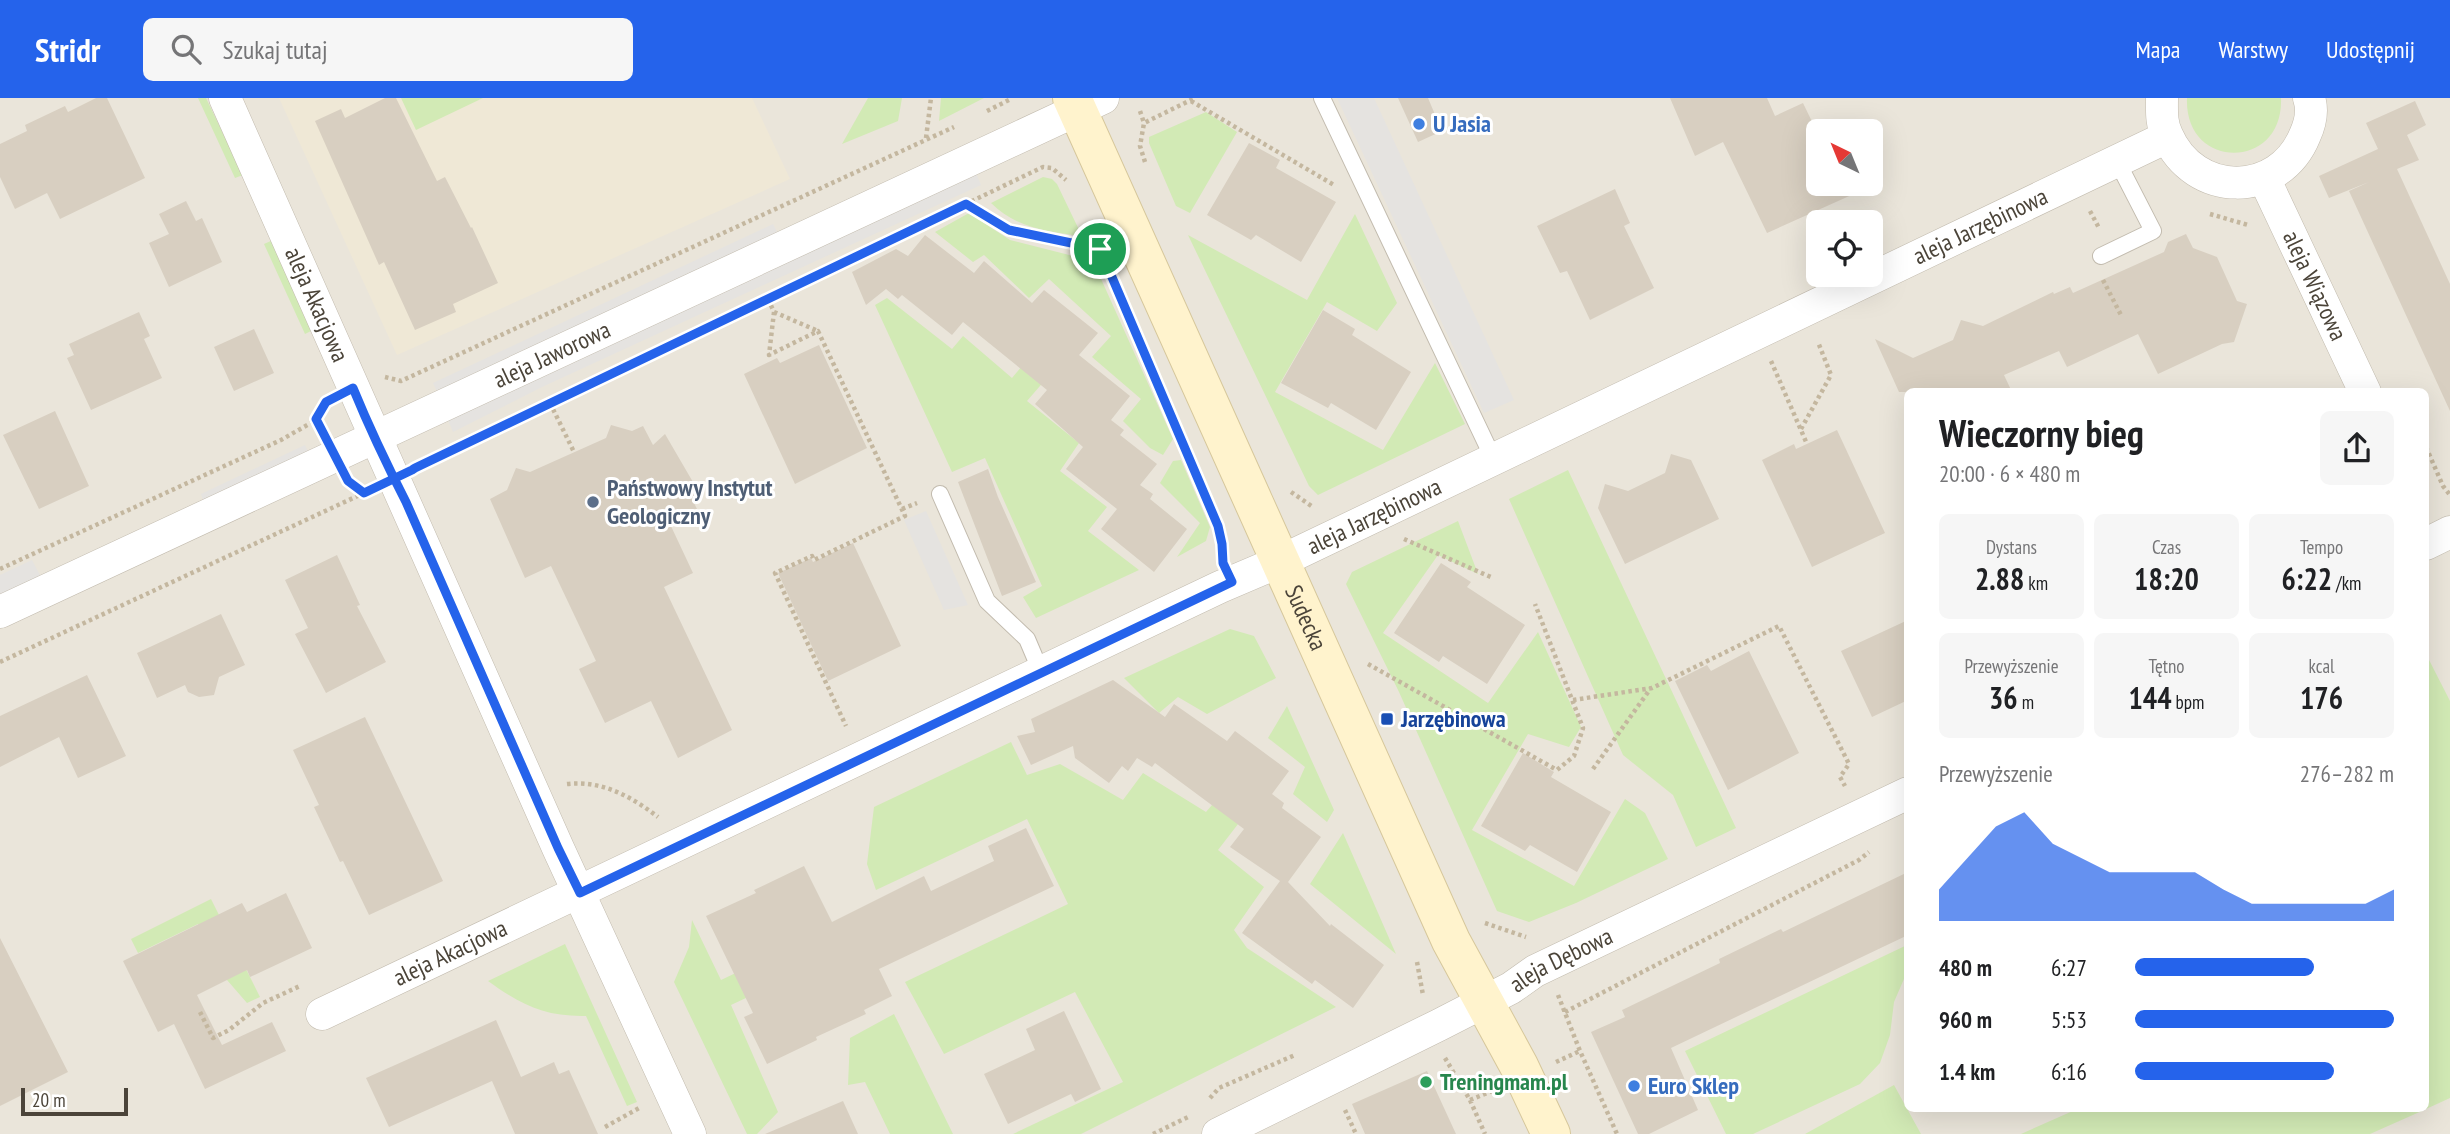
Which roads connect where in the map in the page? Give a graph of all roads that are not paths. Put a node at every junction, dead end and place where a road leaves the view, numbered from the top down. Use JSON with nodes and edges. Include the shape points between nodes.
{"nodes":[{"id":1,"x":225,"y":98,"type":"edge"},
{"id":2,"x":1322,"y":98,"type":"edge"},
{"id":3,"x":2162,"y":98,"type":"edge"},
{"id":4,"x":2309,"y":98,"type":"edge"},
{"id":5,"x":1084,"y":102,"type":"edge"},
{"id":6,"x":2167,"y":137,"type":"junction"},
{"id":7,"x":2117,"y":161,"type":"junction"},
{"id":8,"x":2264,"y":178,"type":"junction"},
{"id":9,"x":2101,"y":256,"type":"dead end"},
{"id":10,"x":2363,"y":388,"type":"edge"},
{"id":11,"x":375,"y":438,"type":"junction"},
{"id":12,"x":1493,"y":458,"type":"junction"},
{"id":13,"x":940,"y":494,"type":"dead end"},
{"id":14,"x":1281,"y":561,"type":"junction"},
{"id":15,"x":0,"y":612,"type":"edge"},
{"id":16,"x":1041,"y":672,"type":"junction"},
{"id":17,"x":1904,"y":795,"type":"edge"},
{"id":18,"x":580,"y":893,"type":"junction"},
{"id":19,"x":1484,"y":1002,"type":"junction"},
{"id":20,"x":322,"y":1014,"type":"dead end"},
{"id":21,"x":690,"y":1134,"type":"edge"},
{"id":22,"x":1219,"y":1134,"type":"edge"},
{"id":23,"x":1551,"y":1134,"type":"edge"}],
"edges":[{"from":1,"to":11,"type":"street","name":"aleja Akacjowa"},
{"from":2,"to":12,"type":"lane"},
{"from":3,"to":6,"type":"street"},
{"from":4,"to":8,"type":"street","via":[[2309,127],[2300,148],[2284,166]]},
{"from":5,"to":11,"type":"street","name":"aleja Jaworowa"},
{"from":5,"to":14,"type":"street","name":"Sudecka"},
{"from":6,"to":7,"type":"street","name":"aleja Jarzębinowa"},
{"from":6,"to":8,"type":"street","via":[[2183,162],[2201,175],[2222,183]]},
{"from":7,"to":9,"type":"lane","via":[[2154,232]]},
{"from":7,"to":12,"type":"street","name":"aleja Jarzębinowa"},
{"from":8,"to":10,"type":"street","name":"aleja Wiązowa"},
{"from":11,"to":15,"type":"street","name":"aleja Jaworowa"},
{"from":11,"to":18,"type":"street","name":"aleja Akacjowa"},
{"from":12,"to":14,"type":"street","name":"aleja Jarzębinowa"},
{"from":13,"to":16,"type":"lane","via":[[987,601],[1027,639]]},
{"from":14,"to":16,"type":"street","name":"aleja Jarzębinowa"},
{"from":14,"to":19,"type":"street","name":"Sudecka","via":[[1451,941]]},
{"from":16,"to":18,"type":"street","name":"aleja Jarzębinowa"},
{"from":17,"to":19,"type":"street","name":"aleja Dębowa","via":[[1535,971]]},
{"from":18,"to":20,"type":"street","name":"aleja Akacjowa"},
{"from":18,"to":21,"type":"street","name":"aleja Akacjowa"},
{"from":19,"to":22,"type":"street","name":"aleja Dębowa"},
{"from":19,"to":23,"type":"street","name":"Sudecka"}]}
